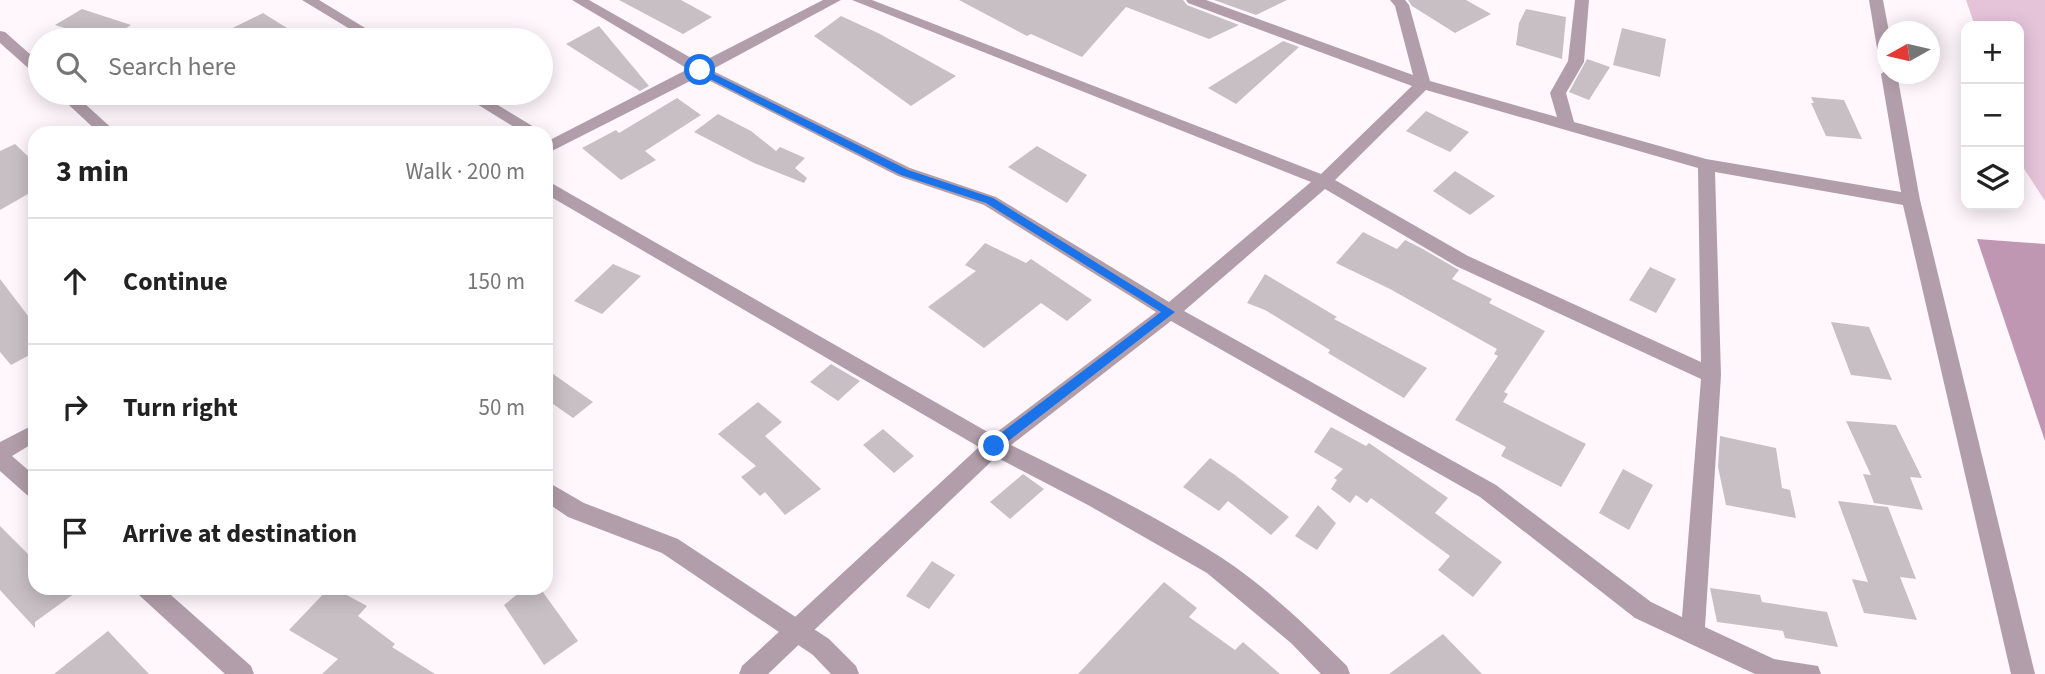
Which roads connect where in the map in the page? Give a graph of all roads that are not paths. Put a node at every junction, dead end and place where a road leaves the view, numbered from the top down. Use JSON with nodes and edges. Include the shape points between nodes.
{"nodes":[{"id":1,"x":309,"y":0,"type":"edge"},
{"id":2,"x":579,"y":0,"type":"edge"},
{"id":3,"x":834,"y":0,"type":"edge"},
{"id":4,"x":859,"y":0,"type":"edge"},
{"id":5,"x":1193,"y":0,"type":"edge"},
{"id":6,"x":1397,"y":0,"type":"edge"},
{"id":7,"x":1582,"y":0,"type":"edge"},
{"id":8,"x":1876,"y":0,"type":"edge"},
{"id":9,"x":1880,"y":21,"type":"edge"},
{"id":10,"x":357,"y":28,"type":"edge"},
{"id":11,"x":0,"y":34,"type":"edge"},
{"id":12,"x":28,"y":60,"type":"edge"},
{"id":13,"x":700,"y":70,"type":"junction"},
{"id":14,"x":1423,"y":84,"type":"junction"},
{"id":15,"x":1891,"y":84,"type":"edge"},
{"id":16,"x":78,"y":105,"type":"edge"},
{"id":17,"x":488,"y":105,"type":"edge"},
{"id":18,"x":1567,"y":125,"type":"junction"},
{"id":19,"x":101,"y":126,"type":"edge"},
{"id":20,"x":524,"y":126,"type":"edge"},
{"id":21,"x":553,"y":145,"type":"edge"},
{"id":22,"x":1706,"y":165,"type":"junction"},
{"id":23,"x":1324,"y":181,"type":"junction"},
{"id":24,"x":553,"y":190,"type":"edge"},
{"id":25,"x":1911,"y":200,"type":"junction"},
{"id":26,"x":1170,"y":312,"type":"junction"},
{"id":27,"x":1711,"y":375,"type":"junction"},
{"id":28,"x":28,"y":437,"type":"edge"},
{"id":29,"x":994,"y":446,"type":"junction"},
{"id":30,"x":0,"y":456,"type":"edge"},
{"id":31,"x":28,"y":482,"type":"edge"},
{"id":32,"x":553,"y":495,"type":"edge"},
{"id":33,"x":154,"y":595,"type":"edge"},
{"id":34,"x":795,"y":630,"type":"junction"},
{"id":35,"x":1693,"y":633,"type":"junction"},
{"id":36,"x":242,"y":674,"type":"edge"},
{"id":37,"x":751,"y":674,"type":"edge"},
{"id":38,"x":847,"y":674,"type":"edge"},
{"id":39,"x":1338,"y":674,"type":"edge"},
{"id":40,"x":1809,"y":674,"type":"edge"},
{"id":41,"x":2023,"y":674,"type":"edge"}],
"edges":[{"from":1,"to":10,"type":"street"},
{"from":2,"to":13,"type":"street"},
{"from":3,"to":13,"type":"street"},
{"from":4,"to":23,"type":"street"},
{"from":5,"to":14,"type":"street"},
{"from":6,"to":14,"type":"street"},
{"from":7,"to":18,"type":"street","via":[[1576,62],[1558,93]]},
{"from":8,"to":9,"type":"street"},
{"from":11,"to":12,"type":"street"},
{"from":13,"to":21,"type":"street"},
{"from":13,"to":26,"type":"street","via":[[904,172],[990,201]]},
{"from":14,"to":18,"type":"street"},
{"from":14,"to":23,"type":"street"},
{"from":15,"to":25,"type":"street"},
{"from":16,"to":19,"type":"street"},
{"from":17,"to":20,"type":"street"},
{"from":18,"to":22,"type":"street"},
{"from":22,"to":25,"type":"street"},
{"from":22,"to":27,"type":"street"},
{"from":23,"to":26,"type":"street"},
{"from":23,"to":27,"type":"street","via":[[1462,261]]},
{"from":24,"to":29,"type":"street"},
{"from":25,"to":41,"type":"street"},
{"from":26,"to":29,"type":"street"},
{"from":26,"to":35,"type":"street","via":[[1488,491],[1643,610]]},
{"from":27,"to":35,"type":"street"},
{"from":28,"to":30,"type":"street"},
{"from":29,"to":34,"type":"street"},
{"from":29,"to":39,"type":"street","via":[[1215,566],[1299,635]]},
{"from":30,"to":31,"type":"street"},
{"from":32,"to":34,"type":"street","via":[[576,510],[670,546]]},
{"from":33,"to":36,"type":"street"},
{"from":34,"to":37,"type":"street"},
{"from":34,"to":38,"type":"street","via":[[821,647]]},
{"from":35,"to":40,"type":"street","via":[[1772,670]]}]}
